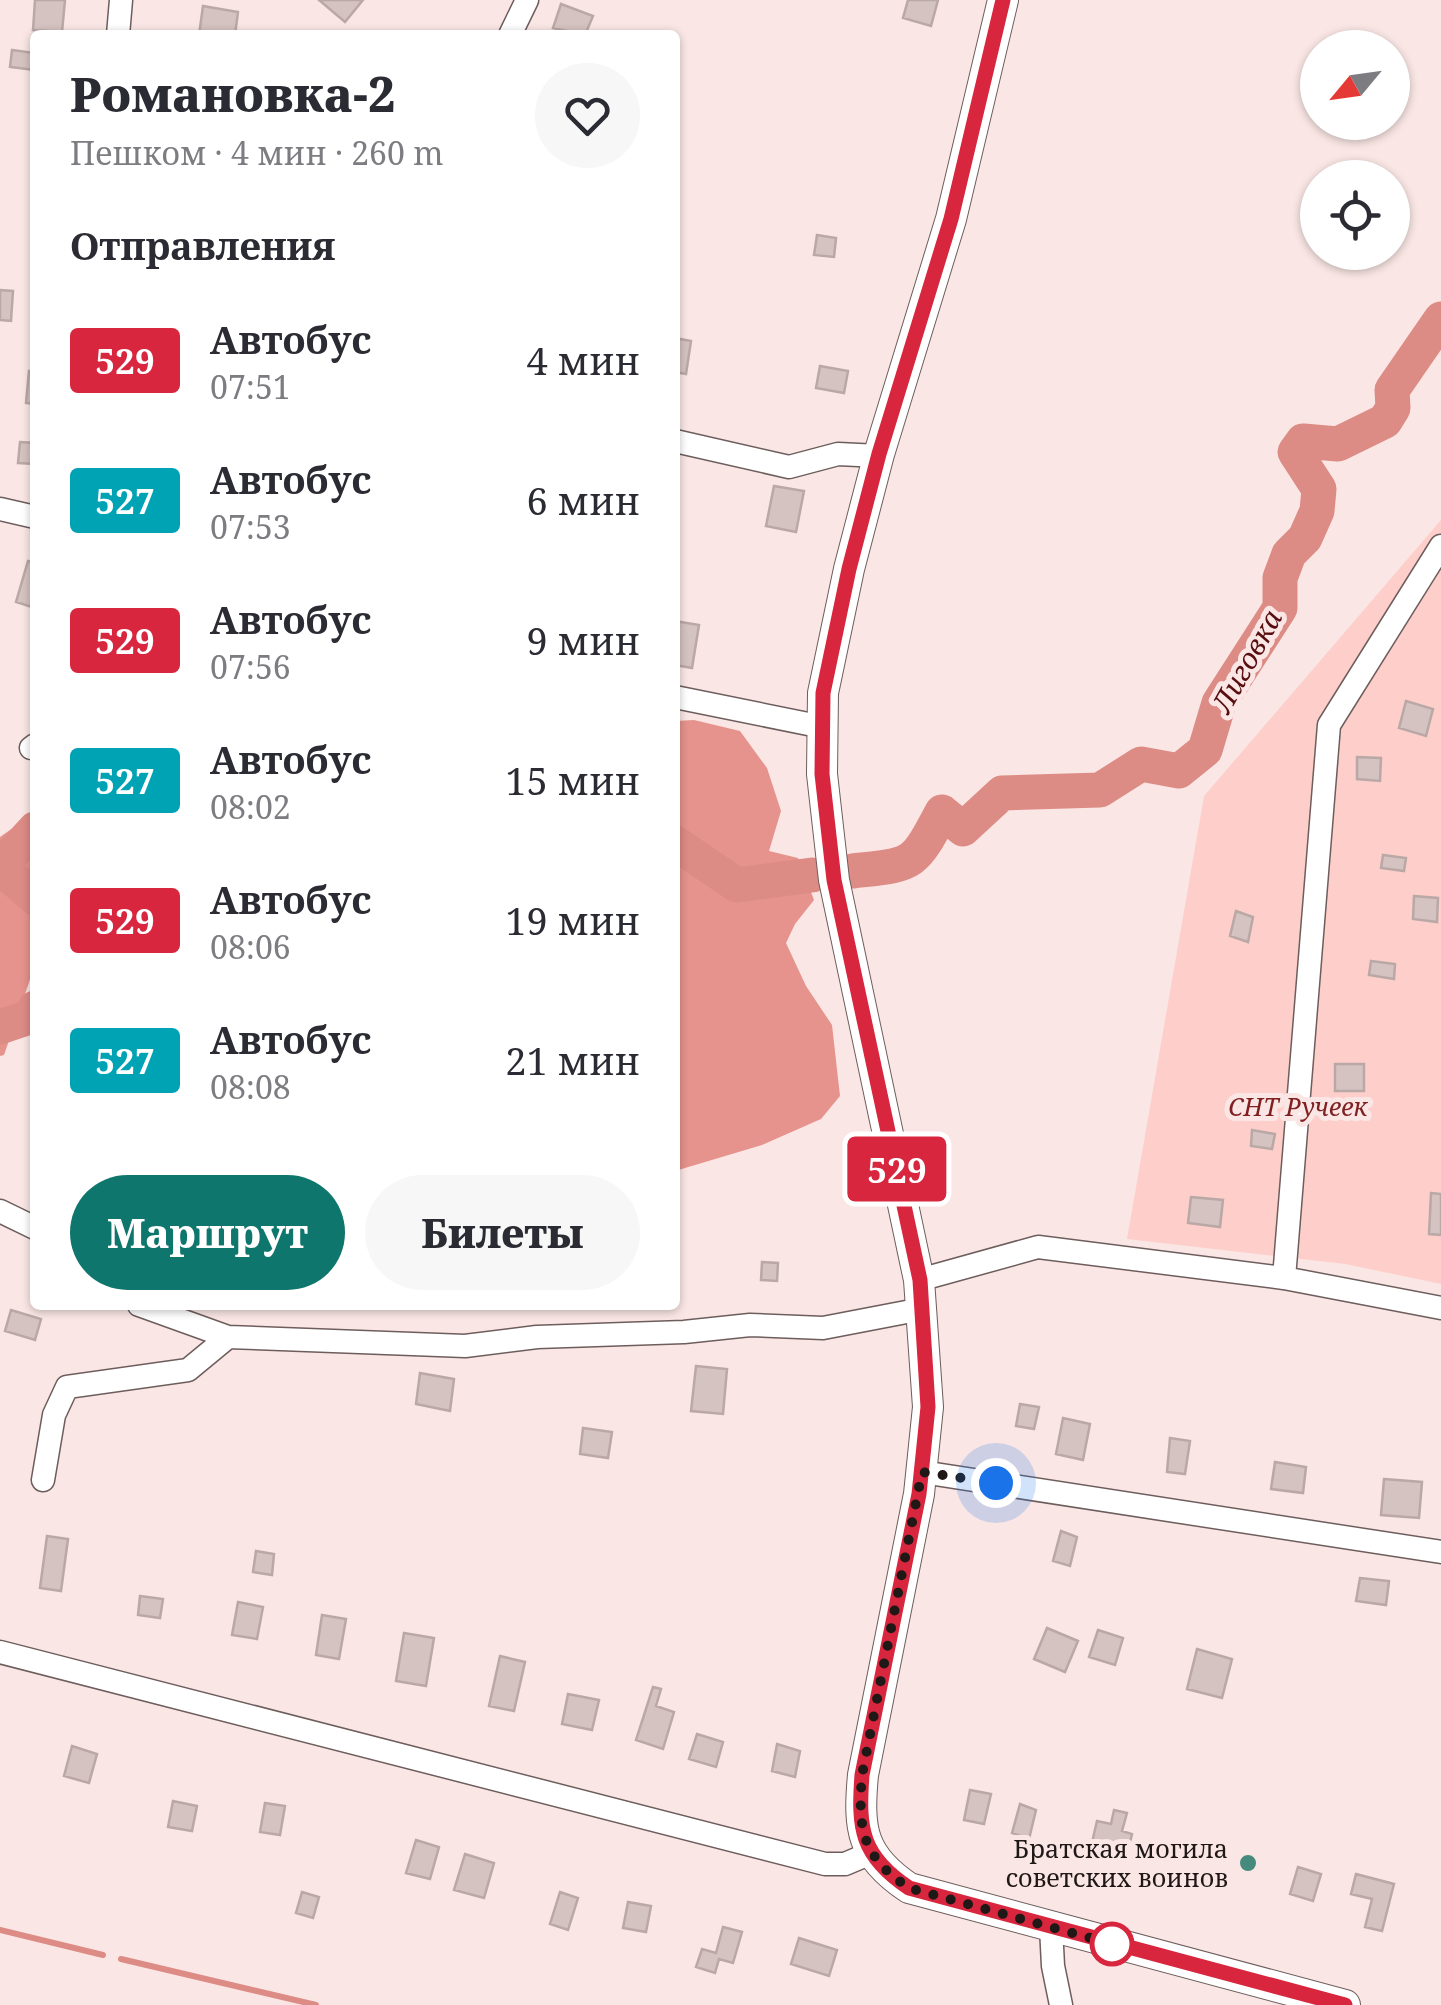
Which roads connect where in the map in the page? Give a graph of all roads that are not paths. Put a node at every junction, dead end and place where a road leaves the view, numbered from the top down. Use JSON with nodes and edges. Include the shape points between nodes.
{"nodes":[{"id":1,"x":121,"y":0,"type":"edge"},
{"id":2,"x":527,"y":0,"type":"edge"},
{"id":3,"x":1004,"y":0,"type":"edge"},
{"id":4,"x":118,"y":30,"type":"edge"},
{"id":5,"x":512,"y":30,"type":"edge"},
{"id":6,"x":680,"y":443,"type":"edge"},
{"id":7,"x":879,"y":456,"type":"junction"},
{"id":8,"x":0,"y":509,"type":"edge"},
{"id":9,"x":30,"y":516,"type":"edge"},
{"id":10,"x":1441,"y":546,"type":"edge"},
{"id":11,"x":680,"y":699,"type":"edge"},
{"id":12,"x":823,"y":726,"type":"junction"},
{"id":13,"x":0,"y":1211,"type":"edge"},
{"id":14,"x":30,"y":1226,"type":"edge"},
{"id":15,"x":1284,"y":1278,"type":"junction"},
{"id":16,"x":921,"y":1294,"type":"junction"},
{"id":17,"x":1441,"y":1308,"type":"edge"},
{"id":18,"x":153,"y":1310,"type":"edge"},
{"id":19,"x":228,"y":1337,"type":"junction"},
{"id":20,"x":922,"y":1472,"type":"junction"},
{"id":21,"x":43,"y":1480,"type":"dead end"},
{"id":22,"x":1441,"y":1552,"type":"edge"},
{"id":23,"x":0,"y":1652,"type":"edge"},
{"id":24,"x":871,"y":1853,"type":"junction"},
{"id":25,"x":1052,"y":1926,"type":"junction"},
{"id":26,"x":1062,"y":2005,"type":"edge"},
{"id":27,"x":1345,"y":2005,"type":"edge"}],
"edges":[{"from":1,"to":4,"type":"street"},
{"from":2,"to":5,"type":"street"},
{"from":3,"to":7,"type":"main road","via":[[951,219]]},
{"from":6,"to":7,"type":"street","via":[[789,467],[838,454]]},
{"from":7,"to":12,"type":"main road","via":[[838,611]]},
{"from":8,"to":9,"type":"street"},
{"from":10,"to":15,"type":"street","via":[[1329,725]]},
{"from":11,"to":12,"type":"street"},
{"from":12,"to":16,"type":"main road","via":[[834,880]]},
{"from":13,"to":14,"type":"street"},
{"from":15,"to":16,"type":"street","via":[[1038,1247]]},
{"from":15,"to":17,"type":"street"},
{"from":16,"to":19,"type":"street","via":[[823,1328],[750,1325],[465,1346]]},
{"from":16,"to":20,"type":"main road","via":[[928,1407]]},
{"from":18,"to":19,"type":"street"},
{"from":19,"to":21,"type":"street","via":[[188,1370],[68,1387],[54,1415]]},
{"from":20,"to":22,"type":"street"},
{"from":20,"to":24,"type":"main road","via":[[862,1775],[858,1820]]},
{"from":23,"to":24,"type":"street","via":[[825,1864]]},
{"from":24,"to":25,"type":"main road","via":[[884,1872],[909,1888]]},
{"from":25,"to":26,"type":"street"},
{"from":25,"to":27,"type":"main road"}]}
